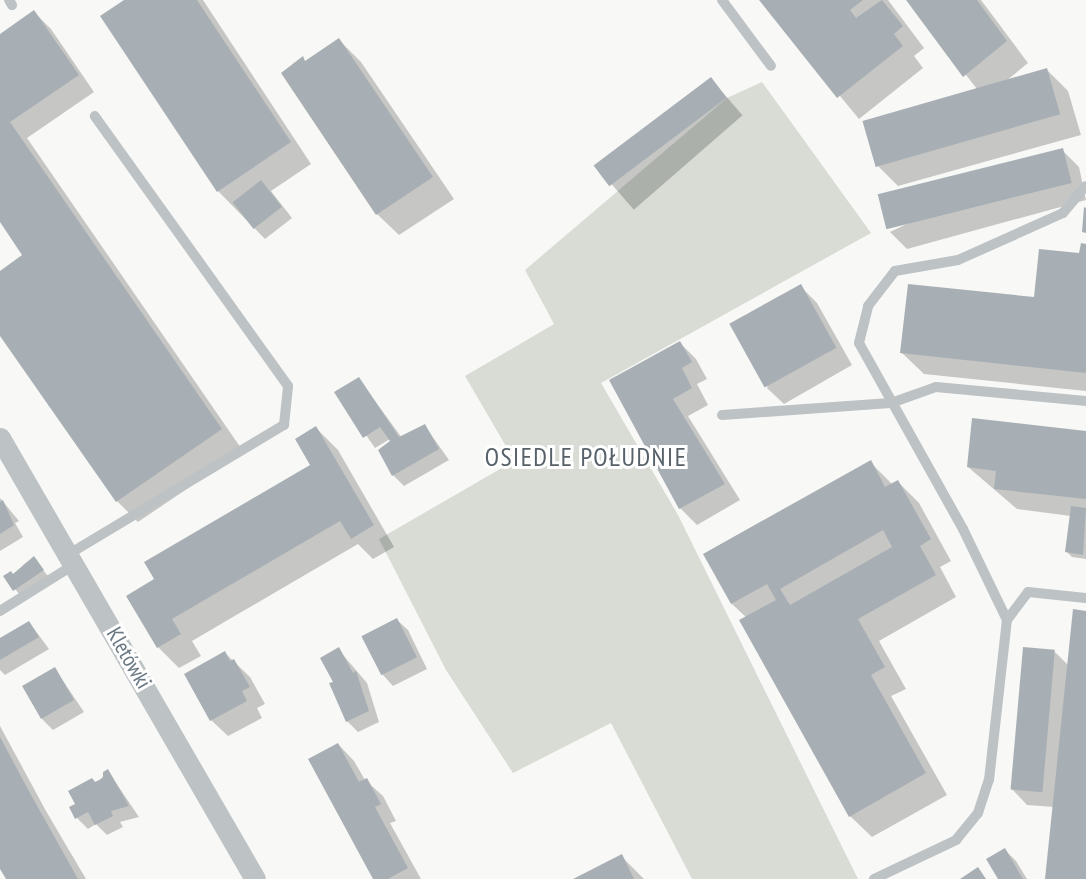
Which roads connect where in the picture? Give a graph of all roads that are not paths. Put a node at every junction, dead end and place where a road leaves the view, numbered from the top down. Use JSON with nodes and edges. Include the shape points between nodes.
{"nodes":[{"id":1,"x":722,"y":0,"type":"edge"},
{"id":2,"x":771,"y":66,"type":"dead end"},
{"id":3,"x":95,"y":116,"type":"dead end"},
{"id":4,"x":1086,"y":186,"type":"edge"},
{"id":5,"x":1086,"y":401,"type":"edge"},
{"id":6,"x":891,"y":403,"type":"junction"},
{"id":7,"x":722,"y":415,"type":"dead end"},
{"id":8,"x":0,"y":438,"type":"edge"},
{"id":9,"x":72,"y":559,"type":"junction"},
{"id":10,"x":1086,"y":598,"type":"edge"},
{"id":11,"x":0,"y":611,"type":"edge"},
{"id":12,"x":1007,"y":620,"type":"junction"},
{"id":13,"x":879,"y":878,"type":"edge"},
{"id":14,"x":255,"y":879,"type":"edge"}],
"edges":[{"from":1,"to":2,"type":"lane"},
{"from":3,"to":9,"type":"lane","via":[[288,386],[284,425]]},
{"from":4,"to":6,"type":"lane","via":[[1063,213],[958,260],[895,271],[868,306],[859,343]]},
{"from":5,"to":6,"type":"lane","via":[[936,387]]},
{"from":6,"to":7,"type":"lane"},
{"from":6,"to":12,"type":"lane","via":[[963,529]]},
{"from":8,"to":9,"type":"street","name":"Kletówki"},
{"from":9,"to":11,"type":"lane"},
{"from":9,"to":14,"type":"street","name":"Kletówki"},
{"from":10,"to":12,"type":"lane","via":[[1028,592]]},
{"from":12,"to":13,"type":"lane","via":[[989,780],[978,813],[956,840]]}]}
